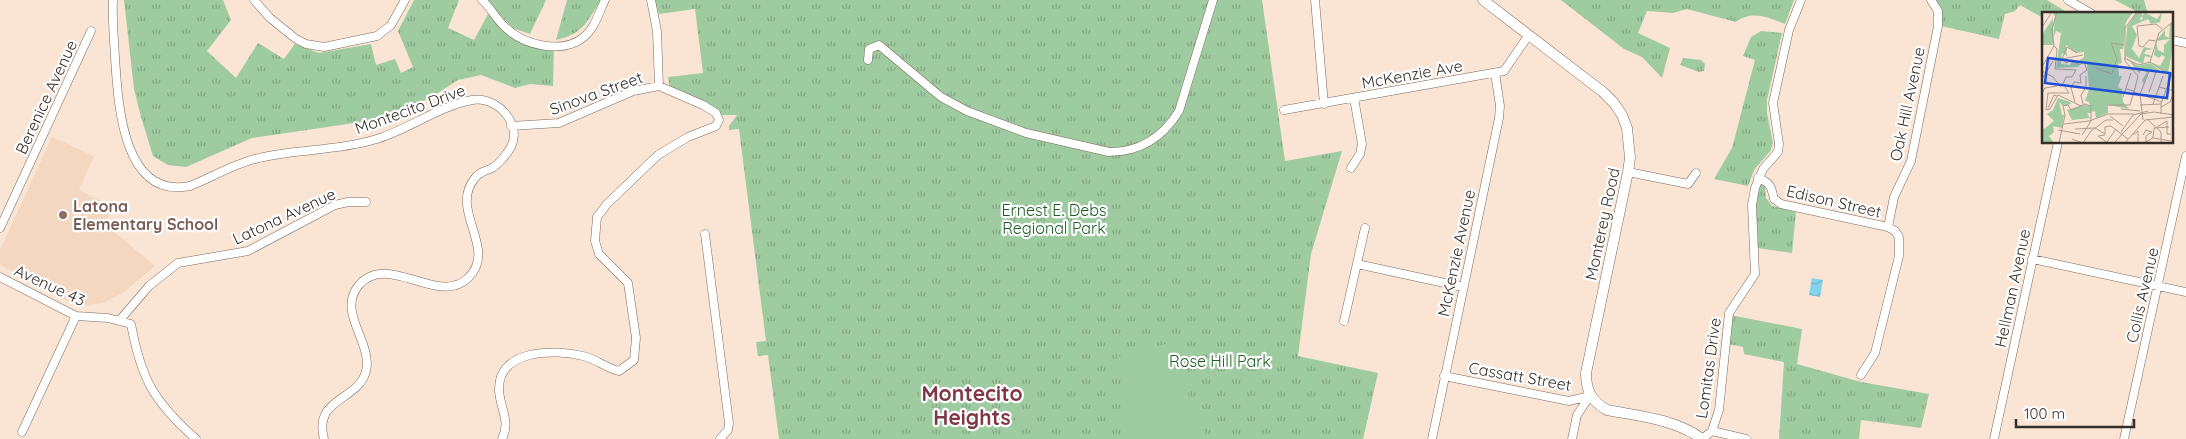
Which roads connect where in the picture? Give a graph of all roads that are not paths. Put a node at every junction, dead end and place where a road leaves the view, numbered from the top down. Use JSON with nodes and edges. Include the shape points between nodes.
{"nodes":[{"id":1,"x":113,"y":0,"type":"edge"},
{"id":2,"x":254,"y":0,"type":"edge"},
{"id":3,"x":405,"y":0,"type":"edge"},
{"id":4,"x":482,"y":0,"type":"edge"},
{"id":5,"x":605,"y":0,"type":"edge"},
{"id":6,"x":650,"y":0,"type":"edge"},
{"id":7,"x":1213,"y":0,"type":"edge"},
{"id":8,"x":1315,"y":0,"type":"edge"},
{"id":9,"x":1483,"y":0,"type":"edge"},
{"id":10,"x":1801,"y":0,"type":"edge"},
{"id":11,"x":2068,"y":0,"type":"edge"},
{"id":12,"x":1933,"y":2,"type":"edge"},
{"id":13,"x":2089,"y":12,"type":"edge"},
{"id":14,"x":91,"y":31,"type":"dead end"},
{"id":15,"x":1528,"y":36,"type":"junction"},
{"id":16,"x":868,"y":60,"type":"dead end"},
{"id":17,"x":1495,"y":73,"type":"junction"},
{"id":18,"x":659,"y":86,"type":"junction"},
{"id":19,"x":1354,"y":98,"type":"junction"},
{"id":20,"x":1324,"y":104,"type":"junction"},
{"id":21,"x":1284,"y":110,"type":"dead end"},
{"id":22,"x":511,"y":126,"type":"junction"},
{"id":23,"x":2058,"y":144,"type":"edge"},
{"id":24,"x":2186,"y":156,"type":"edge"},
{"id":25,"x":1351,"y":168,"type":"dead end"},
{"id":26,"x":1628,"y":172,"type":"junction"},
{"id":27,"x":1696,"y":173,"type":"dead end"},
{"id":28,"x":1758,"y":178,"type":"junction"},
{"id":29,"x":366,"y":202,"type":"dead end"},
{"id":30,"x":1888,"y":227,"type":"junction"},
{"id":31,"x":0,"y":228,"type":"edge"},
{"id":32,"x":1365,"y":228,"type":"dead end"},
{"id":33,"x":705,"y":234,"type":"dead end"},
{"id":34,"x":2032,"y":258,"type":"junction"},
{"id":35,"x":1357,"y":264,"type":"junction"},
{"id":36,"x":0,"y":277,"type":"edge"},
{"id":37,"x":2159,"y":286,"type":"junction"},
{"id":38,"x":1464,"y":287,"type":"junction"},
{"id":39,"x":2186,"y":292,"type":"edge"},
{"id":40,"x":76,"y":316,"type":"junction"},
{"id":41,"x":119,"y":321,"type":"junction"},
{"id":42,"x":1344,"y":321,"type":"dead end"},
{"id":43,"x":1861,"y":375,"type":"dead end"},
{"id":44,"x":1444,"y":376,"type":"junction"},
{"id":45,"x":1590,"y":396,"type":"junction"},
{"id":46,"x":1712,"y":431,"type":"junction"},
{"id":47,"x":22,"y":432,"type":"dead end"},
{"id":48,"x":196,"y":439,"type":"edge"},
{"id":49,"x":324,"y":439,"type":"edge"},
{"id":50,"x":502,"y":439,"type":"edge"},
{"id":51,"x":720,"y":439,"type":"edge"},
{"id":52,"x":1432,"y":439,"type":"edge"},
{"id":53,"x":1572,"y":439,"type":"edge"},
{"id":54,"x":1702,"y":439,"type":"edge"},
{"id":55,"x":1746,"y":439,"type":"edge"},
{"id":56,"x":1994,"y":439,"type":"edge"},
{"id":57,"x":2124,"y":439,"type":"edge"}],
"edges":[{"from":1,"to":22,"type":"street","name":"Montecito Drive","via":[[118,101],[128,144],[144,173],[169,186],[190,186],[246,161],[372,141],[471,100],[488,100],[497,105],[509,118]]},
{"from":2,"to":3,"type":"street","via":[[296,39],[324,47],[370,39],[384,32]]},
{"from":4,"to":5,"type":"street","via":[[511,32],[554,47],[584,37]]},
{"from":6,"to":18,"type":"street","via":[[657,31]]},
{"from":7,"to":16,"type":"street","via":[[1179,111],[1171,123],[1146,144],[1121,152],[1026,133],[967,111],[935,92],[879,45],[869,49]]},
{"from":8,"to":20,"type":"street"},
{"from":9,"to":15,"type":"street","name":"Monterey Road"},
{"from":10,"to":28,"type":"street","name":"Lomitas Drive","via":[[1789,30],[1773,103],[1778,152]]},
{"from":11,"to":13,"type":"street"},
{"from":12,"to":30,"type":"street","name":"Oak Hill Avenue","via":[[1938,11],[1938,26],[1911,161],[1894,197]]},
{"from":14,"to":31,"type":"street","name":"Berenice Avenue"},
{"from":15,"to":17,"type":"street","name":"McKenzie Ave","via":[[1504,71]]},
{"from":15,"to":26,"type":"street","name":"Monterey Road","via":[[1603,92],[1622,114],[1629,142]]},
{"from":17,"to":19,"type":"street","name":"McKenzie Ave"},
{"from":17,"to":38,"type":"street","name":"McKenzie Avenue","via":[[1499,118]]},
{"from":18,"to":22,"type":"street","name":"Sinova Street","via":[[633,90],[559,123]]},
{"from":18,"to":50,"type":"street","via":[[703,105],[716,113],[719,120],[716,126],[688,137],[658,155],[606,204],[597,217],[595,240],[599,254],[628,283],[636,338],[634,360],[619,371],[582,355],[544,353],[520,357],[502,372],[499,392],[506,424]]},
{"from":19,"to":20,"type":"street","name":"McKenzie Ave"},
{"from":19,"to":25,"type":"street","via":[[1362,144]]},
{"from":20,"to":21,"type":"street","name":"McKenzie Ave"},
{"from":22,"to":49,"type":"street","via":[[514,136],[511,146],[492,168],[480,172],[468,189],[467,209],[477,234],[478,253],[469,278],[455,285],[442,286],[384,274],[367,278],[355,291],[351,308],[366,354],[366,370],[360,385],[332,403],[327,410]]},
{"from":23,"to":34,"type":"street","name":"Hellman Avenue"},
{"from":24,"to":37,"type":"street","name":"Collis Avenue"},
{"from":26,"to":27,"type":"street","via":[[1688,184]]},
{"from":26,"to":45,"type":"street","name":"Monterey Road","via":[[1586,373]]},
{"from":28,"to":30,"type":"street","name":"Edison Street","via":[[1772,186],[1776,202]]},
{"from":28,"to":46,"type":"street","name":"Lomitas Drive","via":[[1752,204],[1755,274],[1729,313],[1719,410]]},
{"from":29,"to":41,"type":"street","name":"Latona Avenue","via":[[335,205],[248,251],[178,263],[149,286]]},
{"from":30,"to":43,"type":"street","via":[[1899,237],[1899,256],[1875,353]]},
{"from":32,"to":35,"type":"street"},
{"from":33,"to":51,"type":"street","via":[[729,423],[728,430]]},
{"from":34,"to":37,"type":"street"},
{"from":34,"to":56,"type":"street","name":"Hellman Avenue"},
{"from":35,"to":38,"type":"street"},
{"from":35,"to":42,"type":"street"},
{"from":36,"to":40,"type":"street","name":"Avenue 43"},
{"from":37,"to":39,"type":"street"},
{"from":37,"to":57,"type":"street","name":"Collis Avenue"},
{"from":38,"to":44,"type":"street","name":"McKenzie Avenue"},
{"from":40,"to":41,"type":"street","name":"Avenue 43"},
{"from":40,"to":47,"type":"street"},
{"from":41,"to":48,"type":"street","via":[[131,324],[146,381],[163,406]]},
{"from":44,"to":45,"type":"street","name":"Cassatt Street","via":[[1569,402]]},
{"from":44,"to":52,"type":"street","name":"McKenzie Avenue"},
{"from":45,"to":53,"type":"street","via":[[1577,415]]},
{"from":45,"to":54,"type":"street","via":[[1607,410],[1676,424]]},
{"from":46,"to":54,"type":"street"},
{"from":46,"to":55,"type":"street"}]}
